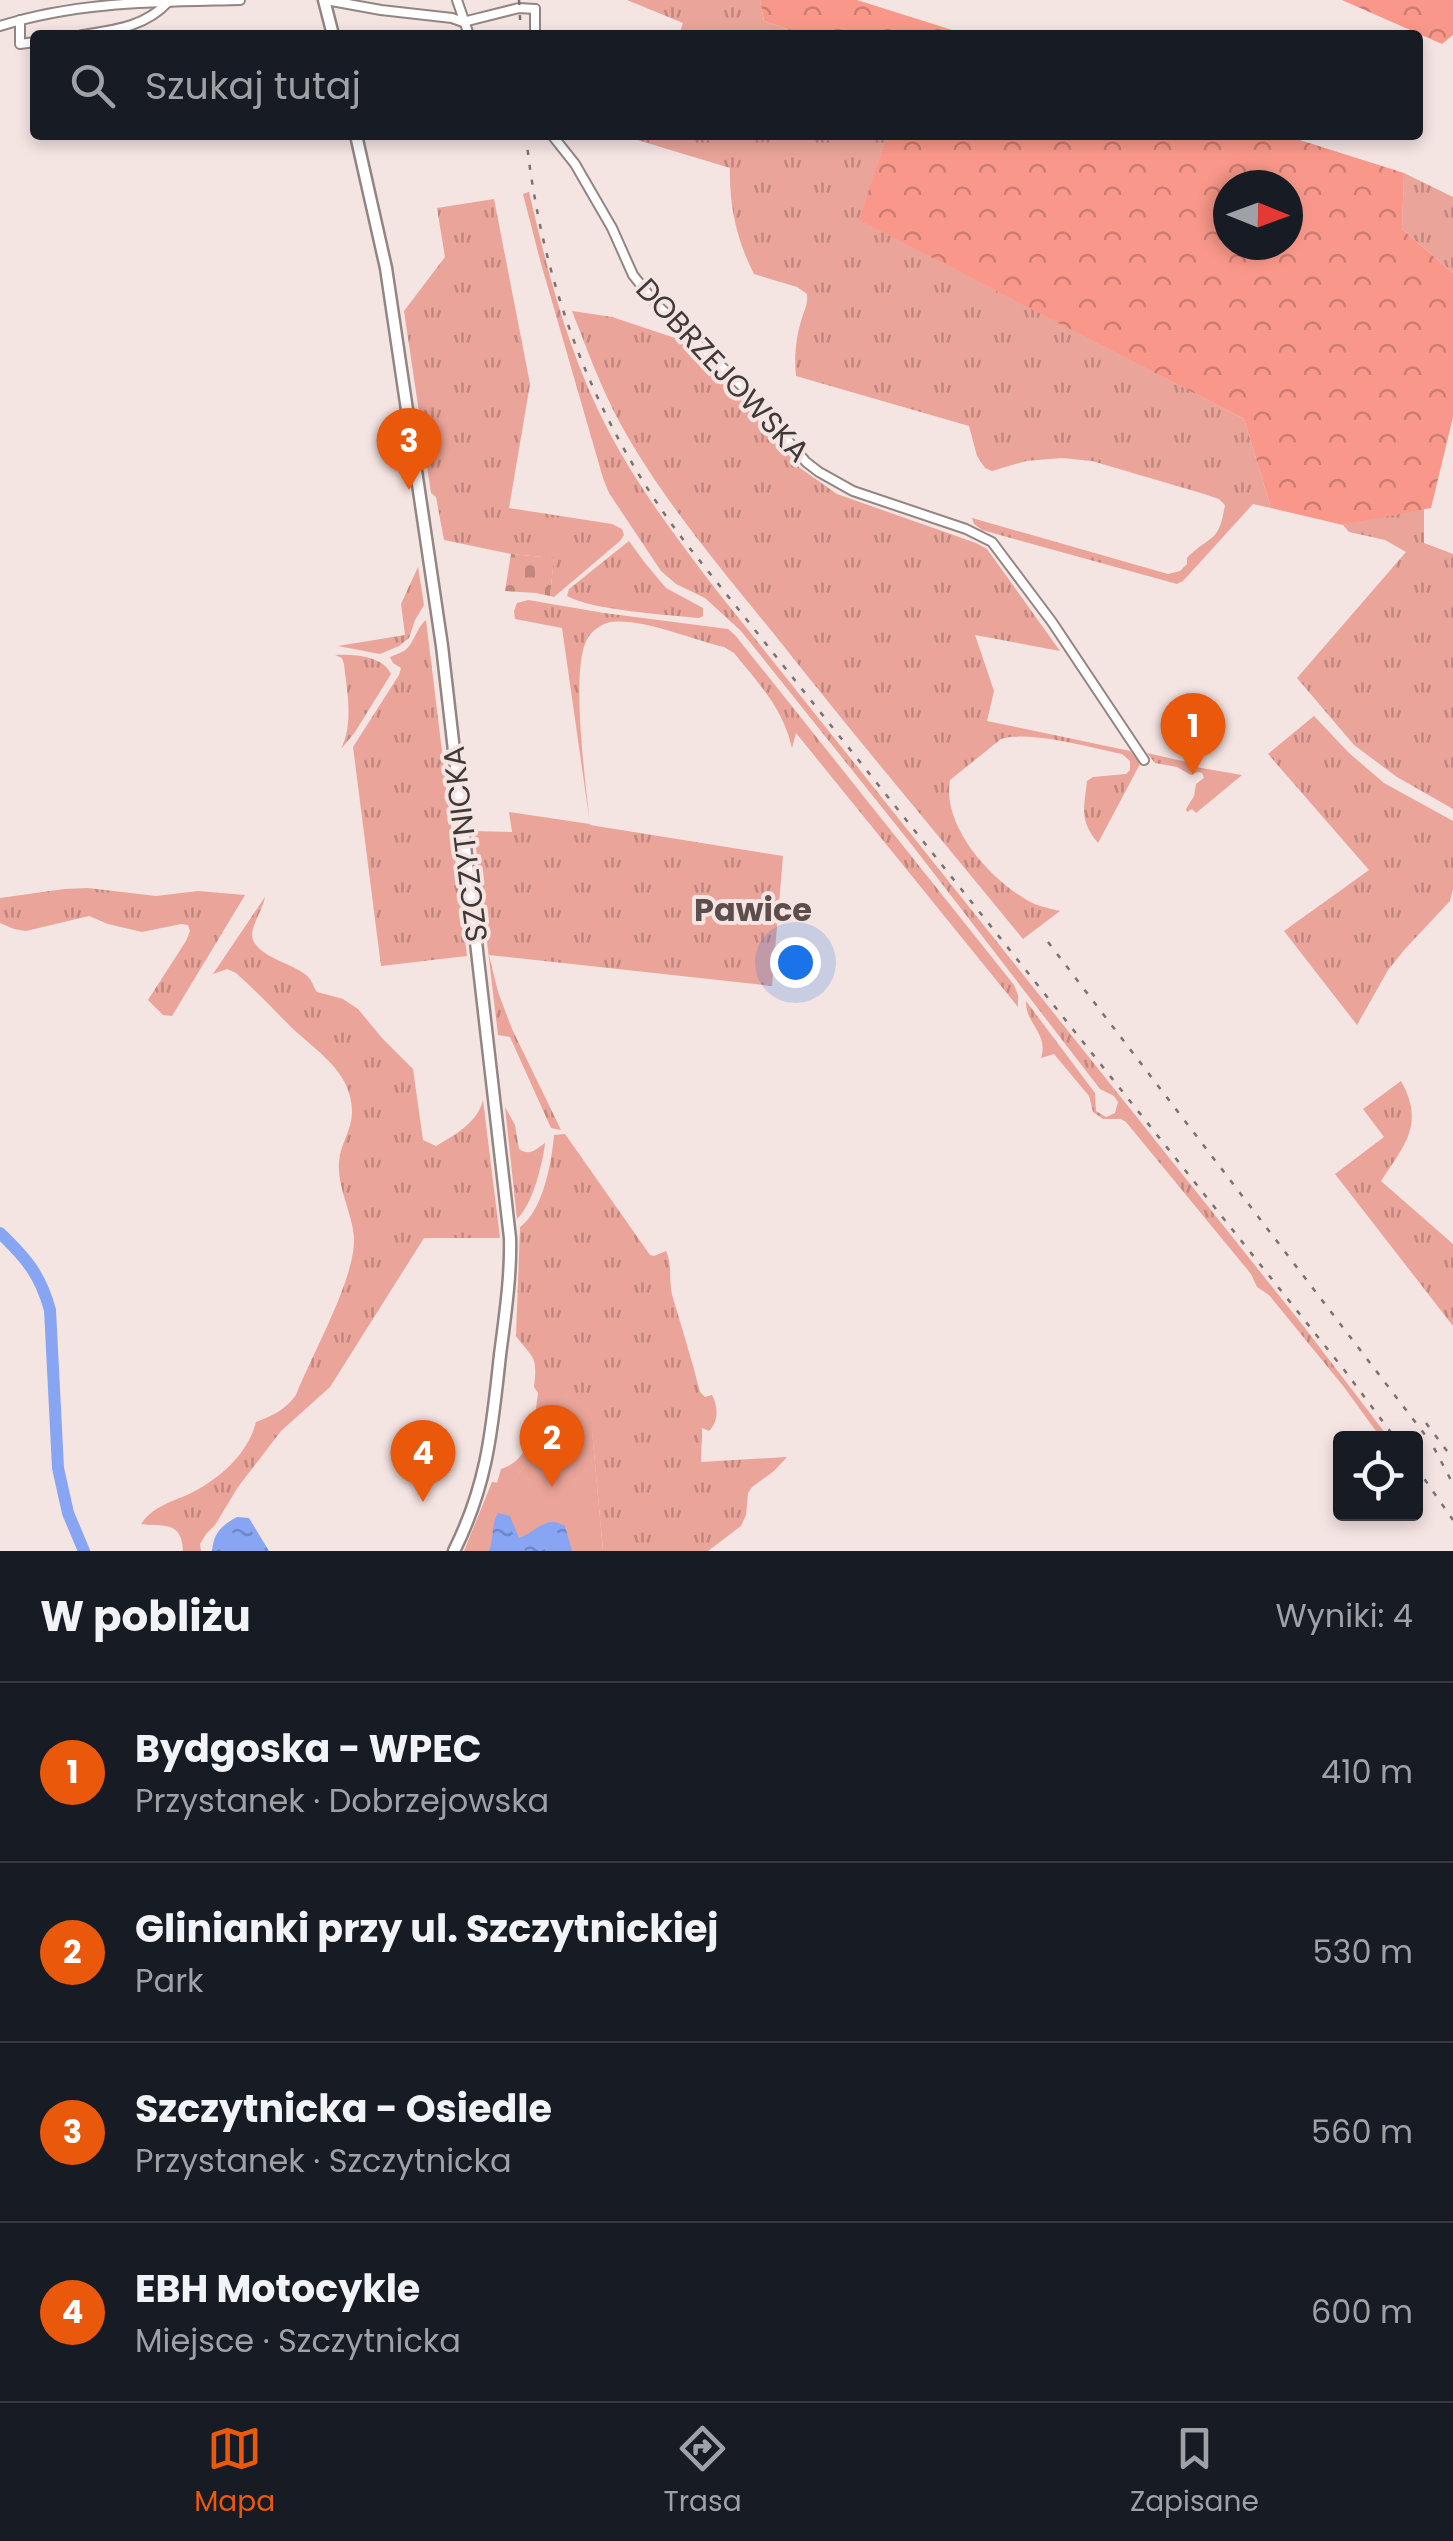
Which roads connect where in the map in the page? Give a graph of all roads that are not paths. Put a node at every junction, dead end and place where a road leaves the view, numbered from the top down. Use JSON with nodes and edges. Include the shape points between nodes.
{"nodes":[{"id":1,"x":240,"y":0,"type":"edge"},
{"id":2,"x":325,"y":0,"type":"edge"},
{"id":3,"x":458,"y":0,"type":"edge"},
{"id":4,"x":543,"y":0,"type":"edge"},
{"id":5,"x":134,"y":2,"type":"junction"},
{"id":6,"x":168,"y":2,"type":"edge"},
{"id":7,"x":535,"y":9,"type":"junction"},
{"id":8,"x":20,"y":20,"type":"junction"},
{"id":9,"x":463,"y":22,"type":"junction"},
{"id":10,"x":139,"y":23,"type":"junction"},
{"id":11,"x":0,"y":26,"type":"edge"},
{"id":12,"x":114,"y":30,"type":"edge"},
{"id":13,"x":332,"y":30,"type":"edge"},
{"id":14,"x":467,"y":30,"type":"edge"},
{"id":15,"x":535,"y":30,"type":"edge"},
{"id":16,"x":30,"y":43,"type":"edge"},
{"id":17,"x":357,"y":140,"type":"edge"},
{"id":18,"x":556,"y":140,"type":"edge"},
{"id":19,"x":1144,"y":760,"type":"dead end"},
{"id":20,"x":454,"y":1551,"type":"edge"}],
"edges":[{"from":1,"to":6,"type":"street"},
{"from":2,"to":9,"type":"street"},
{"from":2,"to":13,"type":"street"},
{"from":3,"to":9,"type":"street"},
{"from":4,"to":7,"type":"street"},
{"from":5,"to":6,"type":"street"},
{"from":5,"to":8,"type":"street"},
{"from":5,"to":10,"type":"street"},
{"from":6,"to":10,"type":"street"},
{"from":7,"to":9,"type":"street"},
{"from":7,"to":15,"type":"street"},
{"from":8,"to":11,"type":"street"},
{"from":8,"to":16,"type":"street","via":[[20,44]]},
{"from":9,"to":14,"type":"street"},
{"from":10,"to":12,"type":"street"},
{"from":17,"to":20,"type":"street","name":"SZCZYTNICKA","via":[[386,268],[442,646],[510,1238],[488,1461]]},
{"from":18,"to":19,"type":"street","name":"DOBRZEJOWSKA","via":[[656,304],[819,472],[853,492],[992,542]]}]}
